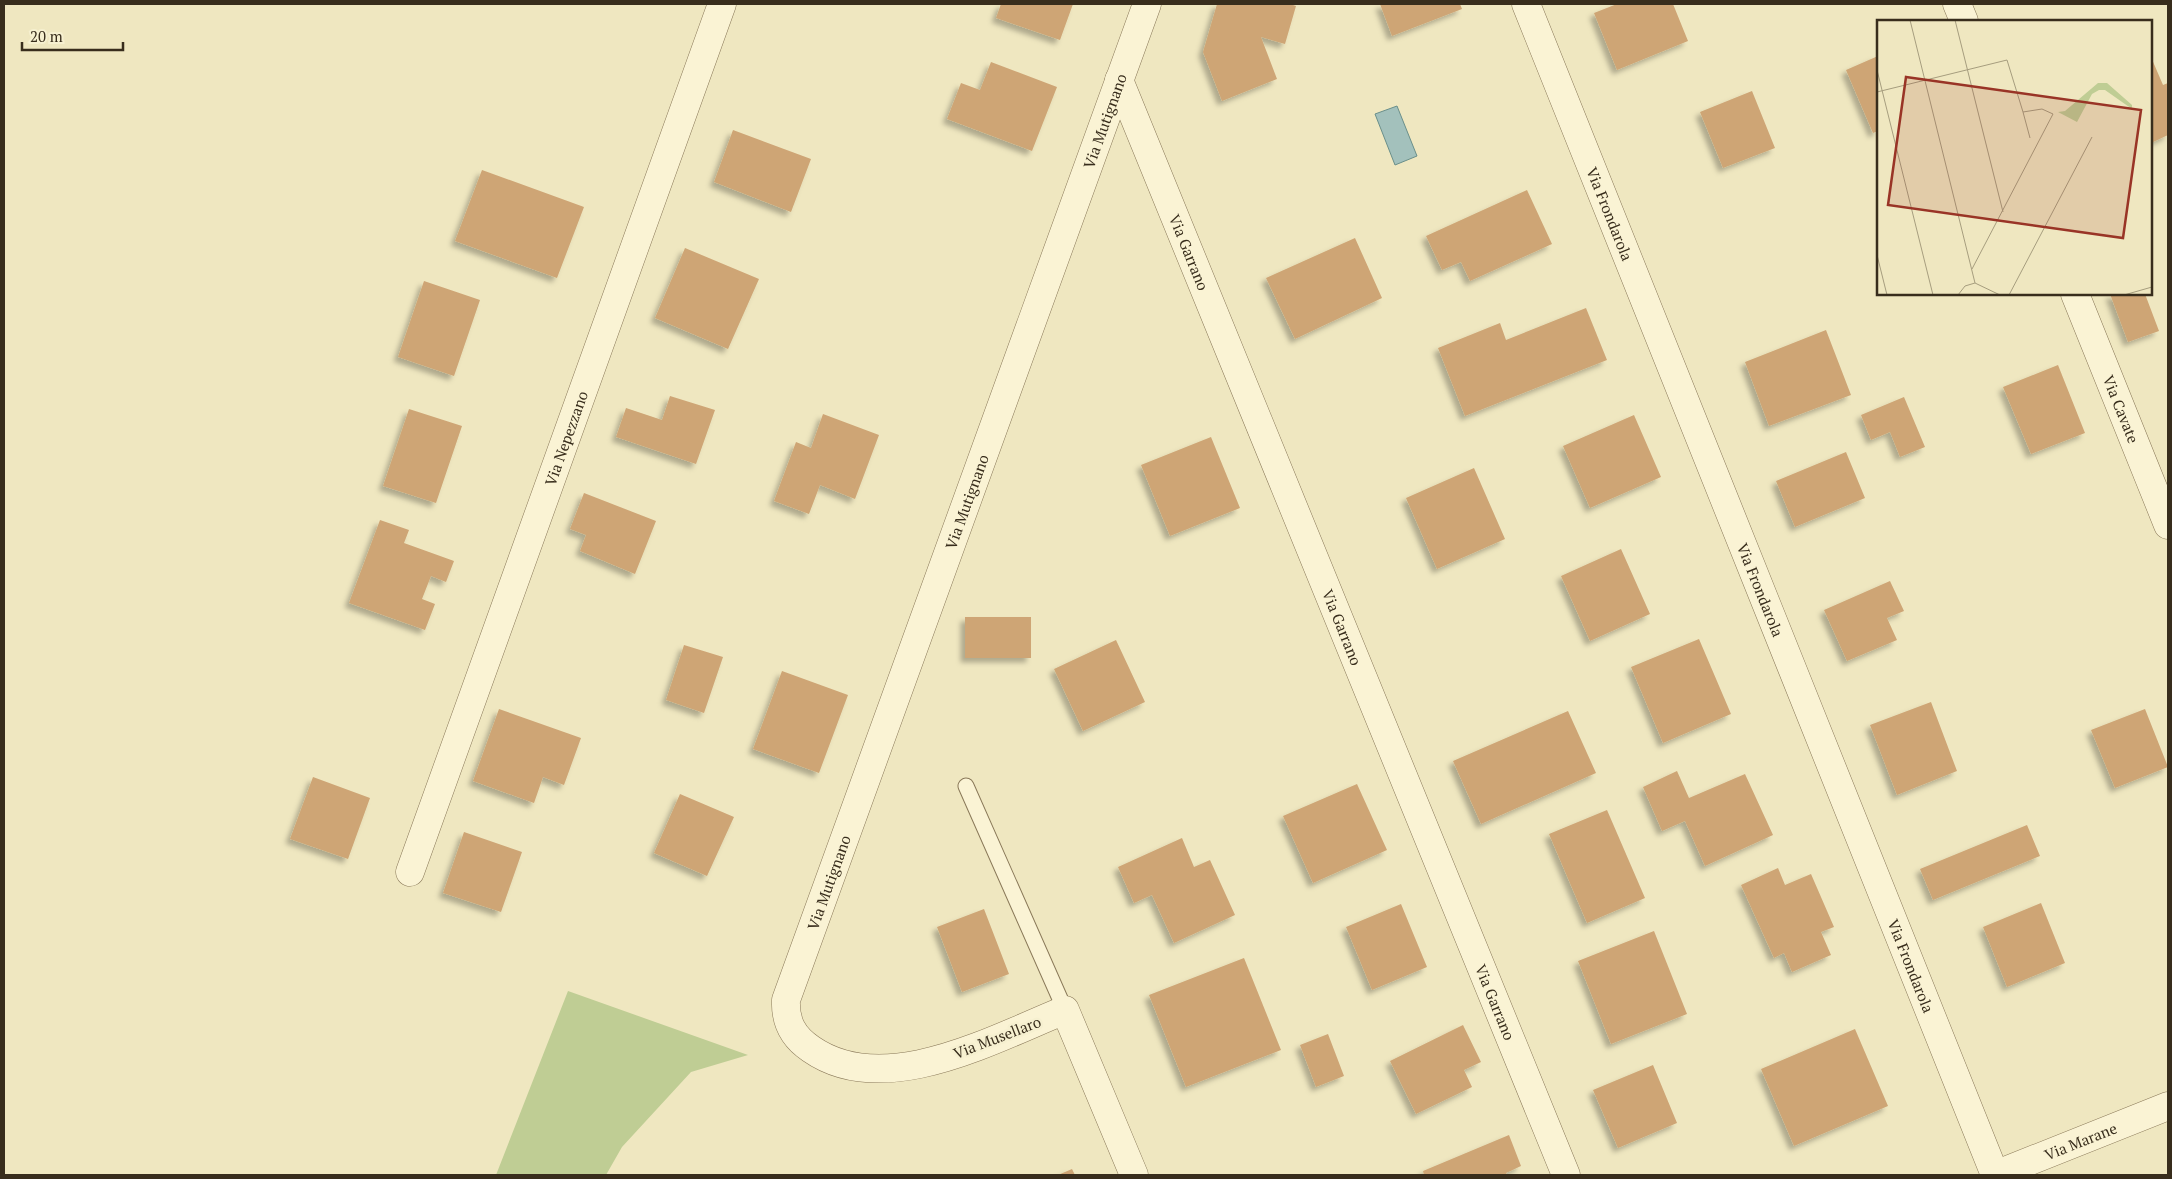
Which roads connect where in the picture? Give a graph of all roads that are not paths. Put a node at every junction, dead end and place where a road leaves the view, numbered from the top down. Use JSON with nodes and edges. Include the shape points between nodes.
{"nodes":[{"id":1,"x":722,"y":4,"type":"edge"},
{"id":2,"x":1148,"y":4,"type":"edge"},
{"id":3,"x":1526,"y":4,"type":"edge"},
{"id":4,"x":1957,"y":4,"type":"edge"},
{"id":5,"x":1964,"y":20,"type":"edge"},
{"id":6,"x":1118,"y":80,"type":"junction"},
{"id":7,"x":2074,"y":295,"type":"edge"},
{"id":8,"x":2168,"y":525,"type":"edge"},
{"id":9,"x":966,"y":786,"type":"dead end"},
{"id":10,"x":410,"y":872,"type":"dead end"},
{"id":11,"x":786,"y":1000,"type":"joint"},
{"id":12,"x":1065,"y":1010,"type":"junction"},
{"id":13,"x":2168,"y":1106,"type":"edge"},
{"id":14,"x":1134,"y":1175,"type":"edge"},
{"id":15,"x":1566,"y":1175,"type":"edge"},
{"id":16,"x":1995,"y":1175,"type":"edge"}],
"edges":[{"from":1,"to":10,"type":"street","name":"Via Nepezzano"},
{"from":2,"to":6,"type":"street","name":"Via Mutignano"},
{"from":3,"to":16,"type":"street","name":"Via Frondarola"},
{"from":4,"to":5,"type":"street"},
{"from":6,"to":11,"type":"street","name":"Via Mutignano"},
{"from":6,"to":15,"type":"street","name":"Via Garrano"},
{"from":7,"to":8,"type":"street","name":"Via Cavate"},
{"from":9,"to":12,"type":"lane"},
{"from":11,"to":12,"type":"street","name":"Via Musellaro","via":[[790,1027],[806,1046],[840,1062],[878,1069],[900,1068],[951,1056]]},
{"from":12,"to":14,"type":"street"},
{"from":13,"to":16,"type":"street","name":"Via Marane"}]}
